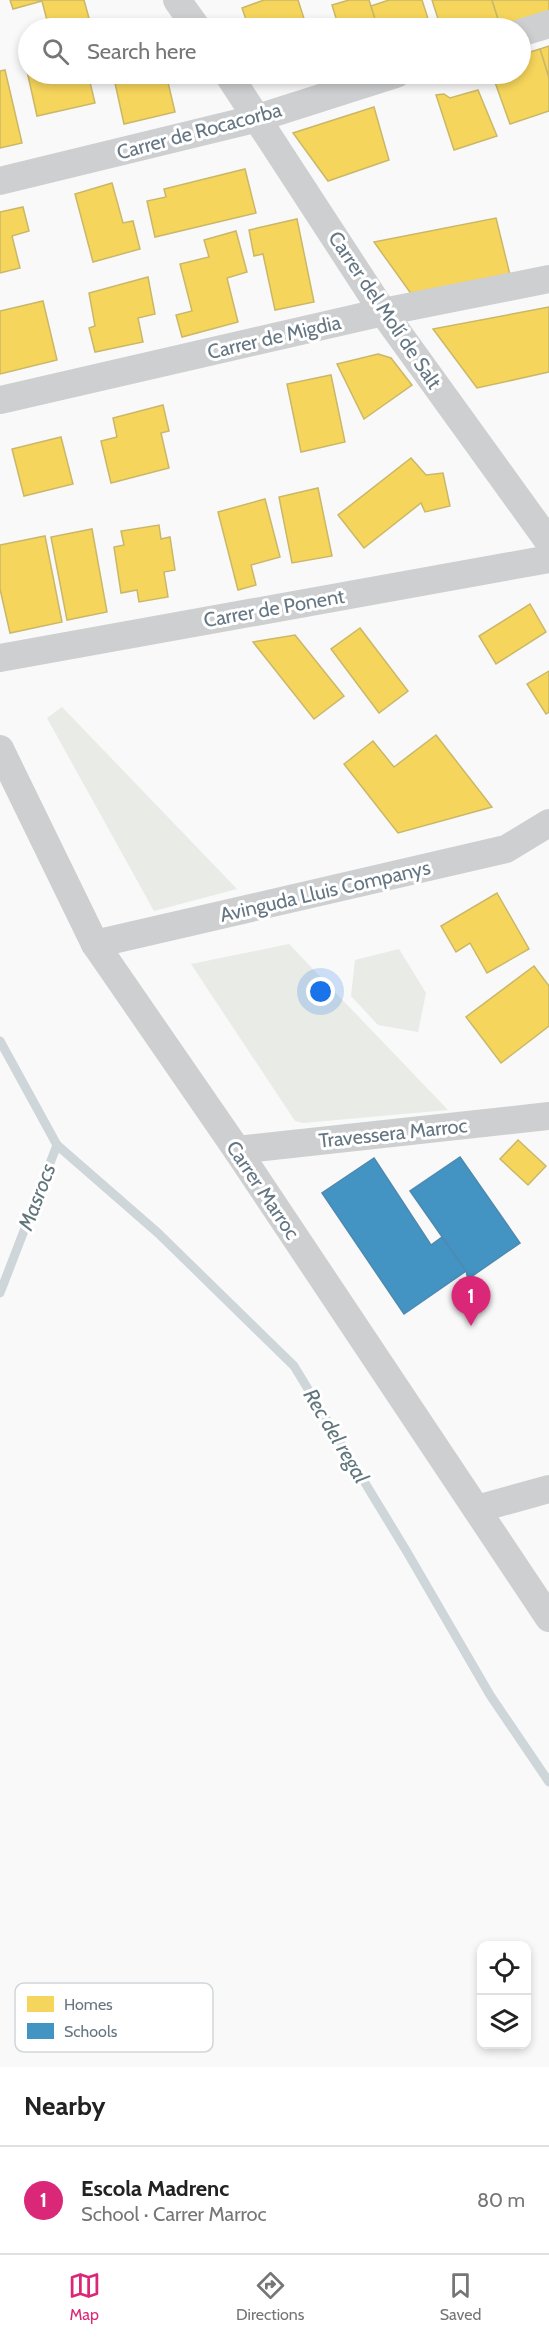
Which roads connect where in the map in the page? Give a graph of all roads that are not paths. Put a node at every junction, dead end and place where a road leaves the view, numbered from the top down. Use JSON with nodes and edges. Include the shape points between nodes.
{"nodes":[{"id":1,"x":177,"y":0,"type":"edge"},
{"id":2,"x":190,"y":18,"type":"edge"},
{"id":3,"x":549,"y":24,"type":"edge"},
{"id":4,"x":531,"y":30,"type":"edge"},
{"id":5,"x":235,"y":84,"type":"edge"},
{"id":6,"x":364,"y":84,"type":"edge"},
{"id":7,"x":258,"y":117,"type":"junction"},
{"id":8,"x":0,"y":181,"type":"edge"},
{"id":9,"x":549,"y":279,"type":"edge"},
{"id":10,"x":383,"y":312,"type":"junction"},
{"id":11,"x":0,"y":400,"type":"edge"},
{"id":12,"x":549,"y":542,"type":"edge"},
{"id":13,"x":549,"y":559,"type":"edge"},
{"id":14,"x":0,"y":658,"type":"edge"},
{"id":15,"x":0,"y":749,"type":"edge"},
{"id":16,"x":549,"y":823,"type":"edge"},
{"id":17,"x":95,"y":944,"type":"junction"},
{"id":18,"x":549,"y":1116,"type":"edge"},
{"id":19,"x":237,"y":1150,"type":"junction"},
{"id":20,"x":549,"y":1489,"type":"edge"},
{"id":21,"x":477,"y":1509,"type":"junction"},
{"id":22,"x":549,"y":1618,"type":"edge"}],
"edges":[{"from":1,"to":2,"type":"street"},
{"from":3,"to":4,"type":"street"},
{"from":5,"to":7,"type":"street","name":"Carrer del Molí de Salt"},
{"from":6,"to":7,"type":"street","name":"Carrer de Rocacorba"},
{"from":7,"to":8,"type":"street","name":"Carrer de Rocacorba"},
{"from":7,"to":10,"type":"street","name":"Carrer del Molí de Salt"},
{"from":9,"to":10,"type":"street","name":"Carrer de Migdia"},
{"from":10,"to":11,"type":"street","name":"Carrer de Migdia"},
{"from":10,"to":12,"type":"street","name":"Carrer del Molí de Salt"},
{"from":13,"to":14,"type":"street","name":"Carrer de Ponent"},
{"from":15,"to":17,"type":"street","name":"Carrer Marroc"},
{"from":16,"to":17,"type":"street","name":"Avinguda Lluis Companys","via":[[506,849]]},
{"from":17,"to":19,"type":"street","name":"Carrer Marroc"},
{"from":18,"to":19,"type":"street","name":"Travessera Marroc"},
{"from":19,"to":21,"type":"street","name":"Carrer Marroc"},
{"from":20,"to":21,"type":"street"},
{"from":21,"to":22,"type":"street","name":"Carrer Marroc"}]}
